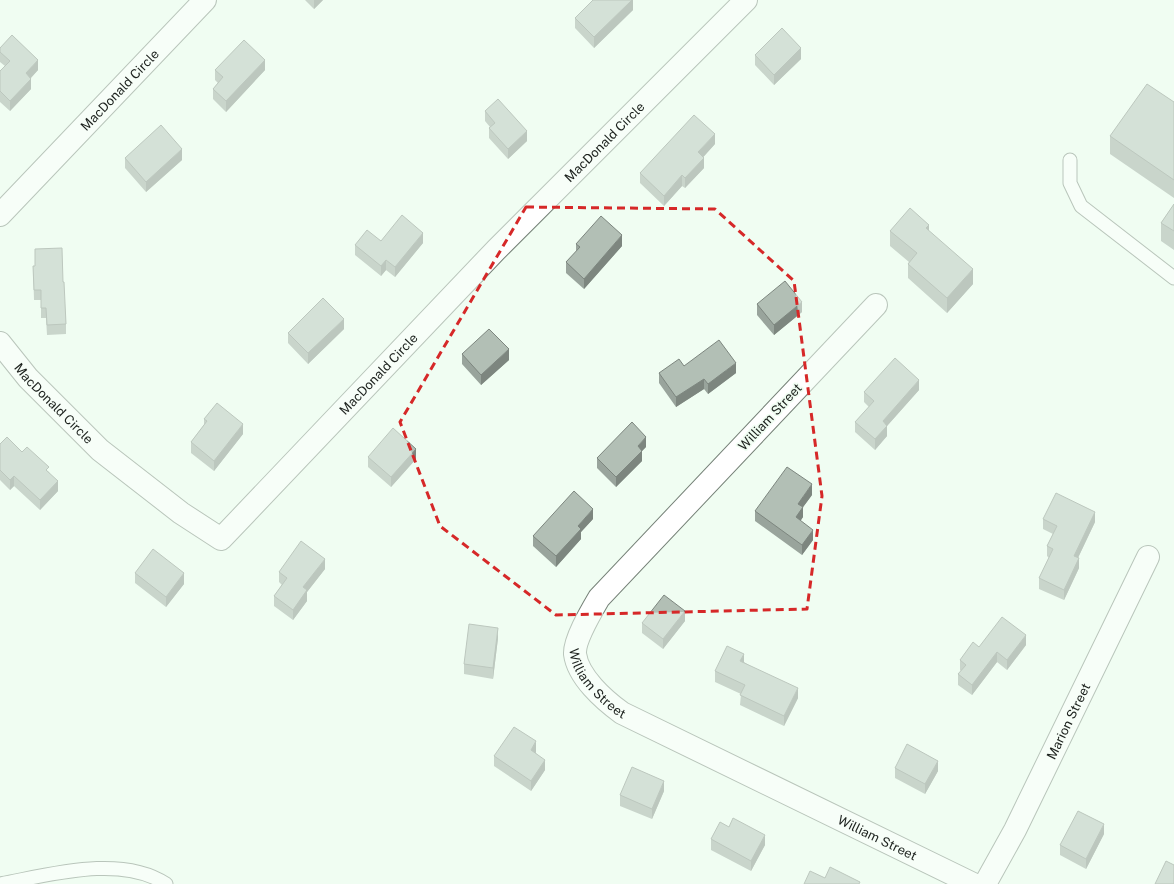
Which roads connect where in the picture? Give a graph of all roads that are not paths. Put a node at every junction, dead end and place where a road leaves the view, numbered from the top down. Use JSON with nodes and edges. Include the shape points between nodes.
{"nodes":[{"id":1,"x":205,"y":0,"type":"edge"},
{"id":2,"x":746,"y":0,"type":"edge"},
{"id":3,"x":1070,"y":160,"type":"dead end"},
{"id":4,"x":0,"y":214,"type":"edge"},
{"id":5,"x":1174,"y":278,"type":"edge"},
{"id":6,"x":876,"y":305,"type":"dead end"},
{"id":7,"x":0,"y":343,"type":"edge"},
{"id":8,"x":1148,"y":557,"type":"dead end"},
{"id":9,"x":0,"y":884,"type":"edge"},
{"id":10,"x":166,"y":884,"type":"edge"},
{"id":11,"x":973,"y":884,"type":"edge"},
{"id":12,"x":985,"y":884,"type":"edge"}],
"edges":[{"from":1,"to":4,"type":"street","name":"MacDonald Circle"},
{"from":2,"to":7,"type":"street","name":"MacDonald Circle","via":[[496,250],[220,539],[181,513],[100,450],[28,378]]},
{"from":3,"to":5,"type":"lane","via":[[1070,184],[1081,206]]},
{"from":6,"to":11,"type":"street","name":"William Street","via":[[612,582],[599,598],[587,620],[575,653],[590,684],[622,713]]},
{"from":8,"to":12,"type":"street","name":"Marion Street","via":[[1015,830]]},
{"from":9,"to":10,"type":"lane","via":[[96,869],[124,869],[144,873]]}]}
